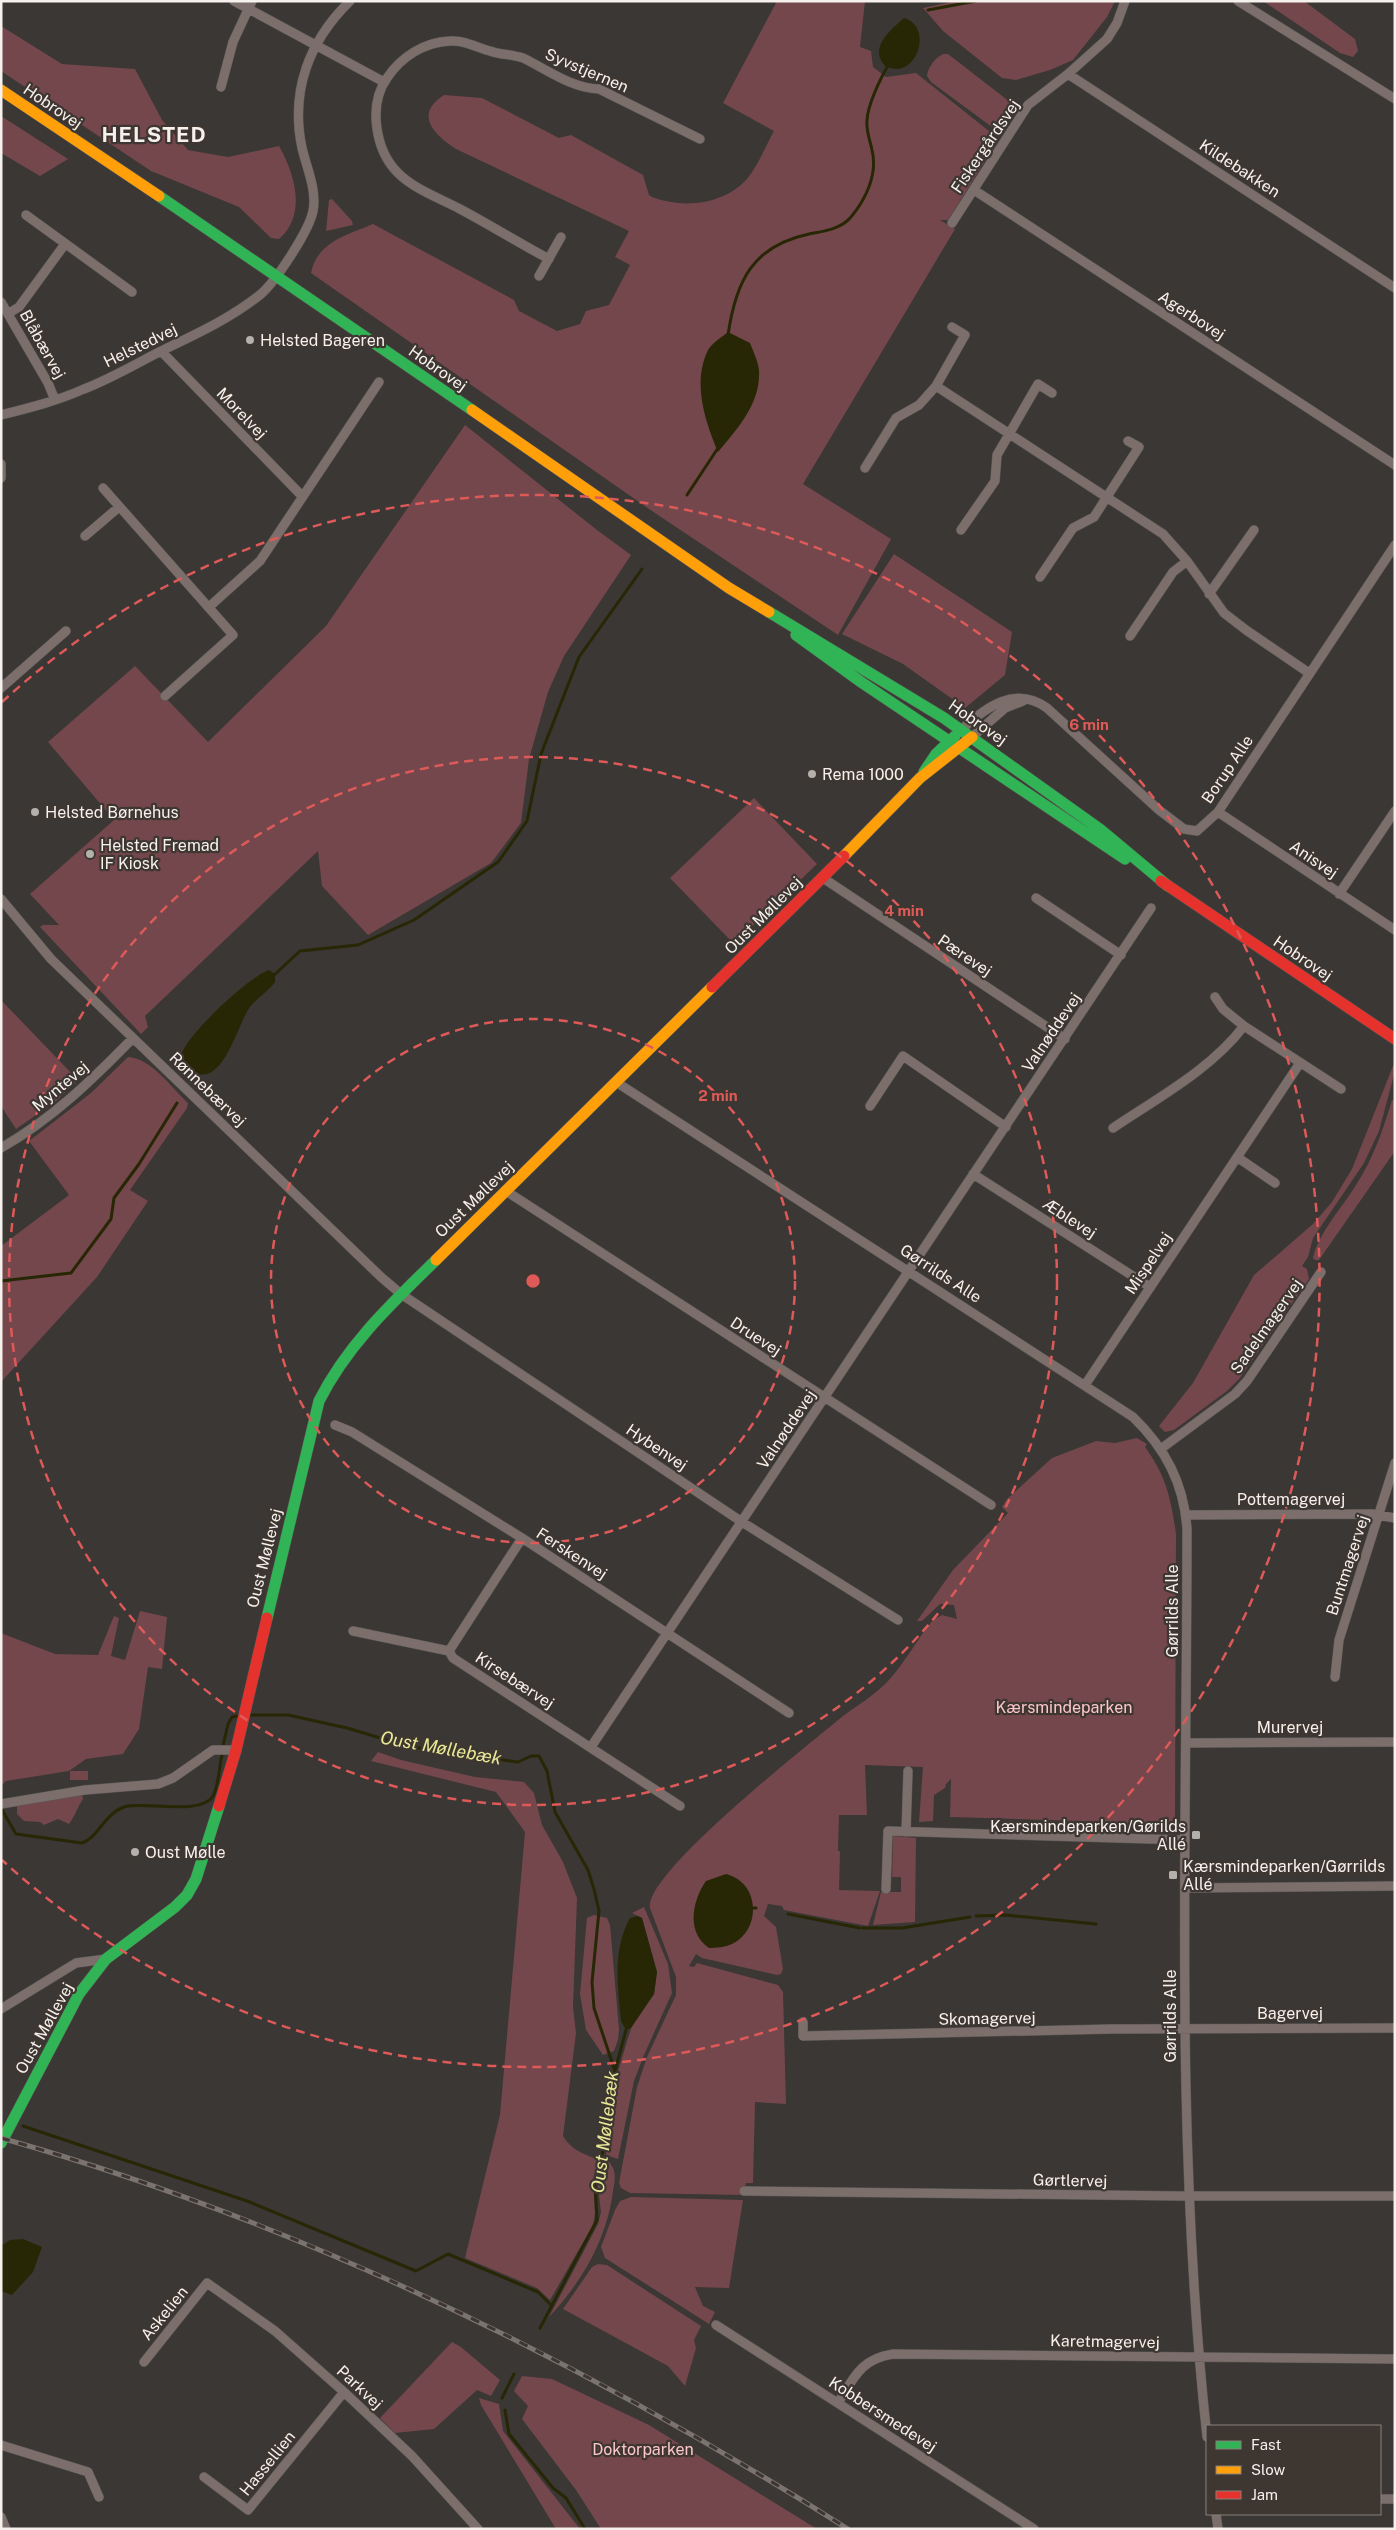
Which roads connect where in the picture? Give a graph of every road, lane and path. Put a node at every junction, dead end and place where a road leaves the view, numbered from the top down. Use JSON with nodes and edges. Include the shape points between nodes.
{"nodes":[{"id":1,"x":234,"y":1,"type":"edge"},
{"id":2,"x":350,"y":1,"type":"edge"},
{"id":3,"x":1125,"y":1,"type":"edge"},
{"id":4,"x":1238,"y":1,"type":"edge"},
{"id":5,"x":250,"y":5,"type":"edge"},
{"id":6,"x":315,"y":44,"type":"junction"},
{"id":7,"x":1068,"y":74,"type":"junction"},
{"id":8,"x":384,"y":82,"type":"junction"},
{"id":9,"x":221,"y":87,"type":"dead end"},
{"id":10,"x":1,"y":90,"type":"edge"},
{"id":11,"x":1395,"y":99,"type":"edge"},
{"id":12,"x":700,"y":139,"type":"dead end"},
{"id":13,"x":974,"y":190,"type":"junction"},
{"id":14,"x":26,"y":216,"type":"dead end"},
{"id":15,"x":952,"y":223,"type":"dead end"},
{"id":16,"x":561,"y":237,"type":"dead end"},
{"id":17,"x":65,"y":244,"type":"junction"},
{"id":18,"x":549,"y":259,"type":"junction"},
{"id":19,"x":277,"y":275,"type":"junction"},
{"id":20,"x":539,"y":276,"type":"dead end"},
{"id":21,"x":1395,"y":288,"type":"edge"},
{"id":22,"x":132,"y":292,"type":"dead end"},
{"id":23,"x":1,"y":302,"type":"edge"},
{"id":24,"x":9,"y":313,"type":"junction"},
{"id":25,"x":952,"y":327,"type":"dead end"},
{"id":26,"x":161,"y":351,"type":"junction"},
{"id":27,"x":379,"y":382,"type":"dead end"},
{"id":28,"x":936,"y":386,"type":"junction"},
{"id":29,"x":1052,"y":393,"type":"dead end"},
{"id":30,"x":56,"y":400,"type":"junction"},
{"id":31,"x":1,"y":415,"type":"edge"},
{"id":32,"x":1009,"y":432,"type":"junction"},
{"id":33,"x":1128,"y":441,"type":"dead end"},
{"id":34,"x":1,"y":464,"type":"edge"},
{"id":35,"x":1395,"y":465,"type":"edge"},
{"id":36,"x":865,"y":468,"type":"dead end"},
{"id":37,"x":1,"y":478,"type":"edge"},
{"id":38,"x":103,"y":488,"type":"dead end"},
{"id":39,"x":302,"y":496,"type":"junction"},
{"id":40,"x":1108,"y":496,"type":"junction"},
{"id":41,"x":119,"y":507,"type":"junction"},
{"id":42,"x":962,"y":530,"type":"dead end"},
{"id":43,"x":1254,"y":530,"type":"dead end"},
{"id":44,"x":85,"y":536,"type":"dead end"},
{"id":45,"x":1395,"y":545,"type":"edge"},
{"id":46,"x":1187,"y":561,"type":"junction"},
{"id":47,"x":1040,"y":577,"type":"dead end"},
{"id":48,"x":1209,"y":594,"type":"junction"},
{"id":49,"x":756,"y":605,"type":"junction"},
{"id":50,"x":209,"y":607,"type":"junction"},
{"id":51,"x":66,"y":631,"type":"dead end"},
{"id":52,"x":1130,"y":636,"type":"dead end"},
{"id":53,"x":1310,"y":673,"type":"junction"},
{"id":54,"x":1,"y":688,"type":"edge"},
{"id":55,"x":165,"y":696,"type":"dead end"},
{"id":56,"x":1035,"y":701,"type":"junction"},
{"id":57,"x":961,"y":730,"type":"junction"},
{"id":58,"x":972,"y":737,"type":"junction"},
{"id":59,"x":954,"y":745,"type":"junction"},
{"id":60,"x":1395,"y":811,"type":"edge"},
{"id":61,"x":1218,"y":812,"type":"junction"},
{"id":62,"x":823,"y":878,"type":"junction"},
{"id":63,"x":1168,"y":886,"type":"junction"},
{"id":64,"x":1339,"y":894,"type":"junction"},
{"id":65,"x":1036,"y":898,"type":"dead end"},
{"id":66,"x":1,"y":899,"type":"edge"},
{"id":67,"x":1151,"y":908,"type":"dead end"},
{"id":68,"x":1395,"y":930,"type":"edge"},
{"id":69,"x":1121,"y":955,"type":"junction"},
{"id":70,"x":1215,"y":997,"type":"dead end"},
{"id":71,"x":1244,"y":1026,"type":"junction"},
{"id":72,"x":132,"y":1038,"type":"junction"},
{"id":73,"x":1065,"y":1040,"type":"junction"},
{"id":74,"x":1395,"y":1040,"type":"edge"},
{"id":75,"x":1300,"y":1063,"type":"junction"},
{"id":76,"x":616,"y":1082,"type":"junction"},
{"id":77,"x":1341,"y":1089,"type":"dead end"},
{"id":78,"x":870,"y":1106,"type":"dead end"},
{"id":79,"x":1006,"y":1126,"type":"junction"},
{"id":80,"x":1113,"y":1128,"type":"dead end"},
{"id":81,"x":1,"y":1148,"type":"edge"},
{"id":82,"x":1237,"y":1157,"type":"junction"},
{"id":83,"x":973,"y":1174,"type":"junction"},
{"id":84,"x":1275,"y":1183,"type":"dead end"},
{"id":85,"x":506,"y":1191,"type":"junction"},
{"id":86,"x":910,"y":1271,"type":"junction"},
{"id":87,"x":1321,"y":1272,"type":"dead end"},
{"id":88,"x":1150,"y":1287,"type":"junction"},
{"id":89,"x":401,"y":1294,"type":"junction"},
{"id":90,"x":1085,"y":1385,"type":"junction"},
{"id":91,"x":824,"y":1399,"type":"junction"},
{"id":92,"x":334,"y":1426,"type":"dead end"},
{"id":93,"x":1162,"y":1448,"type":"junction"},
{"id":94,"x":1395,"y":1463,"type":"edge"},
{"id":95,"x":991,"y":1505,"type":"dead end"},
{"id":96,"x":1379,"y":1514,"type":"junction"},
{"id":97,"x":1186,"y":1515,"type":"junction"},
{"id":98,"x":1395,"y":1518,"type":"edge"},
{"id":99,"x":742,"y":1522,"type":"junction"},
{"id":100,"x":522,"y":1538,"type":"junction"},
{"id":101,"x":898,"y":1620,"type":"dead end"},
{"id":102,"x":353,"y":1631,"type":"dead end"},
{"id":103,"x":668,"y":1632,"type":"junction"},
{"id":104,"x":449,"y":1651,"type":"junction"},
{"id":105,"x":1334,"y":1677,"type":"dead end"},
{"id":106,"x":789,"y":1713,"type":"dead end"},
{"id":107,"x":1395,"y":1742,"type":"edge"},
{"id":108,"x":1186,"y":1743,"type":"junction"},
{"id":109,"x":591,"y":1747,"type":"junction"},
{"id":110,"x":236,"y":1750,"type":"junction"},
{"id":111,"x":908,"y":1771,"type":"dead end"},
{"id":112,"x":4,"y":1803,"type":"edge"},
{"id":113,"x":680,"y":1806,"type":"dead end"},
{"id":114,"x":906,"y":1832,"type":"junction"},
{"id":115,"x":1185,"y":1840,"type":"junction"},
{"id":116,"x":1395,"y":1886,"type":"edge"},
{"id":117,"x":1185,"y":1888,"type":"junction"},
{"id":118,"x":886,"y":1889,"type":"dead end"},
{"id":119,"x":106,"y":1959,"type":"junction"},
{"id":120,"x":1,"y":2009,"type":"edge"},
{"id":121,"x":803,"y":2022,"type":"dead end"},
{"id":122,"x":1395,"y":2028,"type":"edge"},
{"id":123,"x":1185,"y":2029,"type":"junction"},
{"id":124,"x":1,"y":2143,"type":"edge"},
{"id":125,"x":744,"y":2191,"type":"dead end"},
{"id":126,"x":1190,"y":2196,"type":"junction"},
{"id":127,"x":1395,"y":2196,"type":"edge"},
{"id":128,"x":208,"y":2283,"type":"joint"},
{"id":129,"x":716,"y":2325,"type":"dead end"},
{"id":130,"x":1198,"y":2357,"type":"junction"},
{"id":131,"x":1395,"y":2359,"type":"edge"},
{"id":132,"x":144,"y":2362,"type":"dead end"},
{"id":133,"x":344,"y":2392,"type":"junction"},
{"id":134,"x":838,"y":2403,"type":"junction"},
{"id":135,"x":1206,"y":2428,"type":"edge"},
{"id":136,"x":1,"y":2445,"type":"edge"},
{"id":137,"x":204,"y":2477,"type":"dead end"},
{"id":138,"x":99,"y":2497,"type":"dead end"},
{"id":139,"x":1381,"y":2499,"type":"edge"},
{"id":140,"x":1395,"y":2500,"type":"edge"},
{"id":141,"x":1216,"y":2515,"type":"edge"},
{"id":142,"x":1,"y":2517,"type":"edge"},
{"id":143,"x":6,"y":2529,"type":"edge"},
{"id":144,"x":478,"y":2529,"type":"edge"},
{"id":145,"x":1034,"y":2529,"type":"edge"},
{"id":146,"x":1218,"y":2529,"type":"edge"}],
"edges":[{"from":1,"to":5,"type":"street"},
{"from":2,"to":6,"type":"street","name":"Helstedvej"},
{"from":3,"to":7,"type":"street","name":"Fiskergårdsvej","via":[[1107,39]]},
{"from":4,"to":11,"type":"street"},
{"from":5,"to":6,"type":"street"},
{"from":5,"to":9,"type":"street","via":[[234,42]]},
{"from":6,"to":8,"type":"street"},
{"from":6,"to":19,"type":"street","name":"Helstedvej","via":[[301,82],[298,116],[313,190],[313,211],[305,234]]},
{"from":7,"to":13,"type":"street","name":"Fiskergårdsvej","via":[[1028,105]]},
{"from":7,"to":21,"type":"street","name":"Kildebakken"},
{"from":8,"to":12,"type":"street","name":"Syvstjernen","via":[[402,60],[419,49],[442,42],[467,42],[490,52],[521,57],[582,88],[599,89]]},
{"from":8,"to":18,"type":"street","name":"Syvstjernen","via":[[377,107],[377,129],[384,153],[396,172],[408,182]]},
{"from":10,"to":19,"type":"main road","name":"Hobrovej"},
{"from":13,"to":15,"type":"street","name":"Fiskergårdsvej"},
{"from":13,"to":35,"type":"street","name":"Agerbovej"},
{"from":14,"to":17,"type":"street"},
{"from":16,"to":18,"type":"street"},
{"from":17,"to":22,"type":"street"},
{"from":17,"to":24,"type":"street","via":[[19,307]]},
{"from":18,"to":20,"type":"street"},
{"from":19,"to":26,"type":"street","name":"Helstedvej","via":[[262,292],[210,328]]},
{"from":19,"to":49,"type":"main road","name":"Hobrovej"},
{"from":23,"to":24,"type":"street","name":"Blåbærvej"},
{"from":24,"to":30,"type":"street","name":"Blåbærvej"},
{"from":25,"to":28,"type":"street","via":[[966,335]]},
{"from":26,"to":30,"type":"street","name":"Helstedvej"},
{"from":26,"to":39,"type":"street","name":"Morelvej"},
{"from":27,"to":39,"type":"street"},
{"from":28,"to":32,"type":"street"},
{"from":28,"to":36,"type":"street","via":[[919,405],[896,418]]},
{"from":29,"to":32,"type":"street","via":[[1038,384]]},
{"from":30,"to":31,"type":"street","name":"Helstedvej"},
{"from":32,"to":40,"type":"street"},
{"from":32,"to":42,"type":"street","via":[[997,455],[995,481]]},
{"from":33,"to":40,"type":"street","via":[[1139,447]]},
{"from":34,"to":37,"type":"street"},
{"from":38,"to":41,"type":"street"},
{"from":39,"to":50,"type":"street","via":[[260,561]]},
{"from":40,"to":46,"type":"street","via":[[1163,534]]},
{"from":40,"to":47,"type":"street","via":[[1094,518],[1073,528]]},
{"from":41,"to":44,"type":"street"},
{"from":41,"to":50,"type":"street"},
{"from":43,"to":48,"type":"street"},
{"from":45,"to":53,"type":"street","name":"Borup Alle"},
{"from":46,"to":48,"type":"street"},
{"from":46,"to":52,"type":"street","via":[[1173,572]]},
{"from":48,"to":53,"type":"street","via":[[1224,613]]},
{"from":49,"to":57,"type":"main road","name":"Hobrovej","via":[[830,647]]},
{"from":49,"to":59,"type":"main road","name":"Hobrovej","via":[[825,657]]},
{"from":50,"to":55,"type":"street","via":[[233,635]]},
{"from":51,"to":54,"type":"street"},
{"from":53,"to":61,"type":"street","name":"Borup Alle"},
{"from":56,"to":57,"type":"street","name":"Borup Alle","via":[[1006,698]]},
{"from":56,"to":58,"type":"street","via":[[1025,700],[1005,708]]},
{"from":56,"to":61,"type":"street","name":"Borup Alle","via":[[1047,708],[1158,810],[1184,829],[1197,831]]},
{"from":57,"to":58,"type":"main road","name":"Hobrovej"},
{"from":57,"to":59,"type":"main road"},
{"from":58,"to":59,"type":"main road"},
{"from":58,"to":63,"type":"main road","name":"Hobrovej","via":[[1101,830]]},
{"from":59,"to":62,"type":"main road","name":"Oust Møllevej","via":[[936,754],[920,778]]},
{"from":59,"to":63,"type":"main road","name":"Hobrovej"},
{"from":60,"to":64,"type":"street"},
{"from":61,"to":64,"type":"street","name":"Anisvej"},
{"from":62,"to":73,"type":"street","name":"Pærevej"},
{"from":62,"to":76,"type":"main road","name":"Oust Møllevej"},
{"from":63,"to":74,"type":"main road","name":"Hobrovej"},
{"from":64,"to":68,"type":"street","name":"Anisvej"},
{"from":65,"to":69,"type":"street"},
{"from":66,"to":72,"type":"street","name":"Rønnebærvej","via":[[52,959]]},
{"from":67,"to":69,"type":"street","name":"Valnøddevej"},
{"from":69,"to":73,"type":"street","name":"Valnøddevej"},
{"from":70,"to":71,"type":"street","via":[[1223,1009]]},
{"from":71,"to":75,"type":"street"},
{"from":71,"to":80,"type":"street","via":[[1227,1049]]},
{"from":72,"to":81,"type":"street","name":"Myntevej","via":[[62,1107]]},
{"from":72,"to":89,"type":"street","name":"Rønnebærvej"},
{"from":73,"to":79,"type":"street","name":"Valnøddevej"},
{"from":75,"to":77,"type":"street"},
{"from":75,"to":82,"type":"street","name":"Mispelvej"},
{"from":76,"to":85,"type":"main road","name":"Oust Møllevej"},
{"from":76,"to":86,"type":"street","name":"Gørrilds Alle"},
{"from":78,"to":79,"type":"street","via":[[903,1056]]},
{"from":79,"to":83,"type":"street","name":"Valnøddevej"},
{"from":82,"to":84,"type":"street"},
{"from":82,"to":88,"type":"street","name":"Mispelvej"},
{"from":83,"to":86,"type":"street","name":"Valnøddevej"},
{"from":83,"to":88,"type":"street","name":"Æblevej"},
{"from":85,"to":89,"type":"main road","name":"Oust Møllevej"},
{"from":85,"to":91,"type":"street","name":"Druevej"},
{"from":86,"to":90,"type":"street","name":"Gørrilds Alle"},
{"from":86,"to":91,"type":"street","name":"Valnøddevej"},
{"from":87,"to":93,"type":"street","name":"Sadelmagervej","via":[[1247,1381],[1235,1394]]},
{"from":88,"to":90,"type":"street","name":"Mispelvej"},
{"from":89,"to":99,"type":"street","name":"Hybenvej"},
{"from":89,"to":110,"type":"main road","name":"Oust Møllevej","via":[[351,1348],[329,1379],[319,1401]]},
{"from":90,"to":93,"type":"street","name":"Gørrilds Alle","via":[[1133,1417]]},
{"from":91,"to":95,"type":"street","name":"Druevej"},
{"from":91,"to":99,"type":"street","name":"Valnøddevej"},
{"from":92,"to":100,"type":"street","name":"Ferskenvej","via":[[352,1432]]},
{"from":93,"to":97,"type":"street","name":"Gørrilds Alle","via":[[1180,1488]]},
{"from":94,"to":96,"type":"street","name":"Buntmagervej"},
{"from":96,"to":97,"type":"street","name":"Pottemagervej"},
{"from":96,"to":98,"type":"street","name":"Pottemagervej"},
{"from":96,"to":105,"type":"street","name":"Buntmagervej","via":[[1339,1640]]},
{"from":97,"to":108,"type":"street","name":"Gørrilds Alle"},
{"from":99,"to":101,"type":"street","name":"Hybenvej"},
{"from":99,"to":103,"type":"street","name":"Valnøddevej"},
{"from":100,"to":103,"type":"street","name":"Ferskenvej"},
{"from":100,"to":104,"type":"street"},
{"from":102,"to":104,"type":"street"},
{"from":103,"to":106,"type":"street","name":"Ferskenvej"},
{"from":103,"to":109,"type":"street","name":"Valnøddevej"},
{"from":104,"to":109,"type":"street","name":"Kirsebærvej","via":[[453,1658]]},
{"from":107,"to":108,"type":"street","name":"Murervej"},
{"from":108,"to":115,"type":"street","name":"Gørrilds Alle"},
{"from":109,"to":113,"type":"street","name":"Kirsebærvej"},
{"from":110,"to":112,"type":"street","via":[[213,1750],[173,1778],[158,1784],[85,1790]]},
{"from":110,"to":119,"type":"main road","name":"Oust Møllevej","via":[[196,1879],[187,1895]]},
{"from":111,"to":114,"type":"street"},
{"from":114,"to":115,"type":"street"},
{"from":114,"to":118,"type":"street","via":[[888,1831]]},
{"from":115,"to":117,"type":"street","name":"Gørrilds Alle"},
{"from":116,"to":117,"type":"street"},
{"from":117,"to":123,"type":"street","name":"Gørrilds Alle"},
{"from":119,"to":120,"type":"street","name":"Oust Møllevej","via":[[76,1963]]},
{"from":119,"to":124,"type":"main road","name":"Oust Møllevej","via":[[79,1994]]},
{"from":121,"to":123,"type":"street","name":"Skomagervej","via":[[803,2036]]},
{"from":122,"to":123,"type":"street","name":"Bagervej"},
{"from":123,"to":126,"type":"street","name":"Gørrilds Alle"},
{"from":125,"to":126,"type":"street","name":"Gørtlervej"},
{"from":126,"to":127,"type":"street","name":"Gørtlervej"},
{"from":126,"to":130,"type":"street","name":"Gørrilds Alle"},
{"from":128,"to":132,"type":"street","name":"Askelien"},
{"from":128,"to":133,"type":"street","name":"Parkvej","via":[[275,2331]]},
{"from":129,"to":134,"type":"street","name":"Kobbersmedevej"},
{"from":130,"to":131,"type":"street","name":"Karetmagervej"},
{"from":130,"to":134,"type":"street","name":"Karetmagervej","via":[[893,2354],[868,2361]]},
{"from":130,"to":135,"type":"street","name":"Gørrilds Alle"},
{"from":133,"to":137,"type":"street","name":"Hassellien","via":[[248,2510]]},
{"from":133,"to":144,"type":"street","name":"Parkvej","via":[[412,2456]]},
{"from":134,"to":145,"type":"street","name":"Kobbersmedevej"},
{"from":136,"to":138,"type":"street","via":[[88,2472]]},
{"from":139,"to":140,"type":"street"},
{"from":141,"to":146,"type":"street"},
{"from":142,"to":143,"type":"street"}]}
